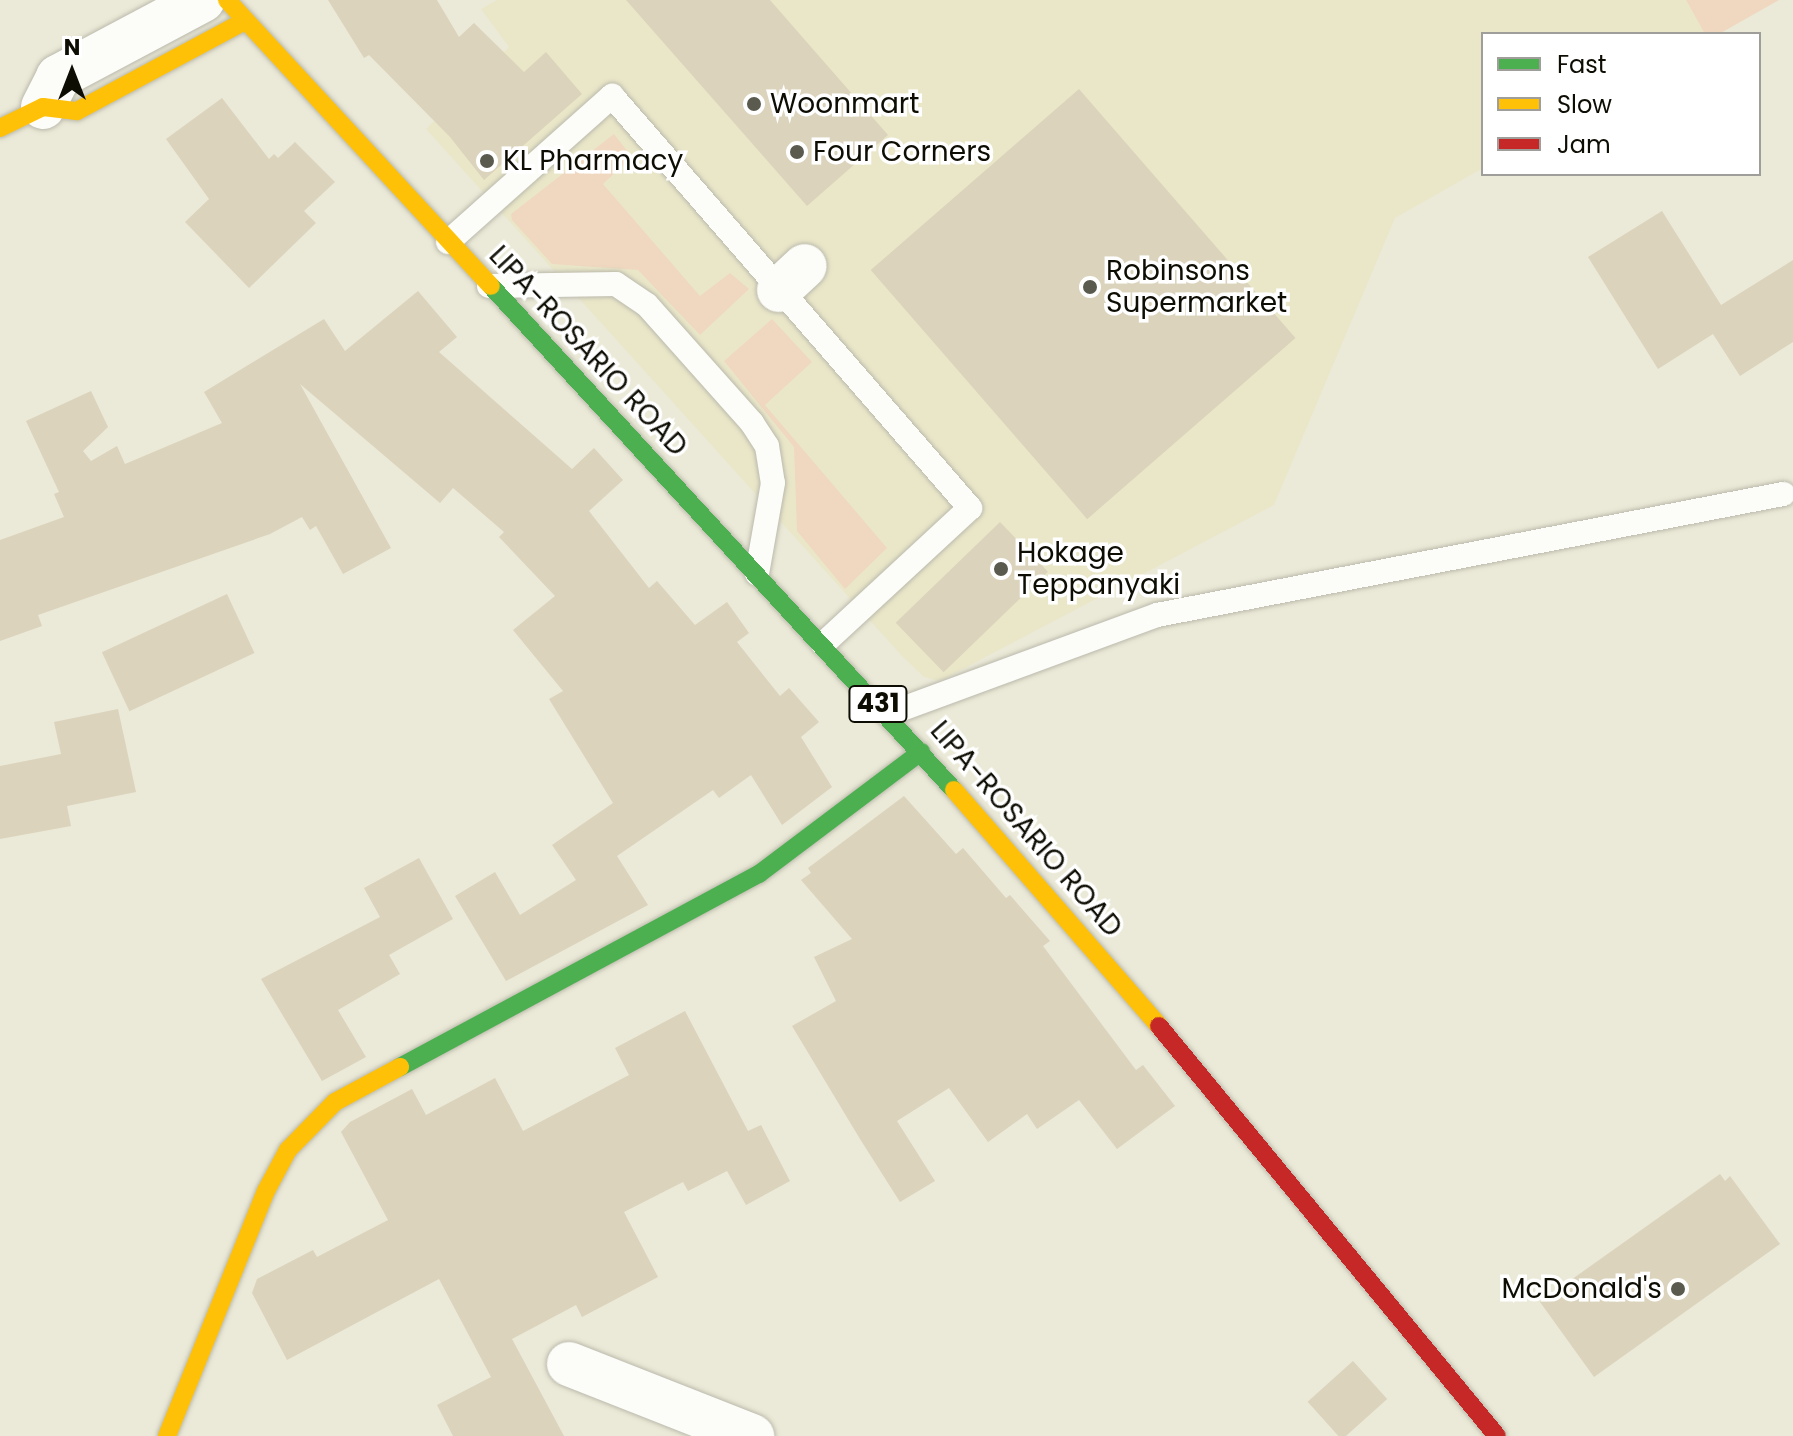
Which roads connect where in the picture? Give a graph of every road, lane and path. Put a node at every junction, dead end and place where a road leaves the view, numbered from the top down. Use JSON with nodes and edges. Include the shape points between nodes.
{"nodes":[{"id":1,"x":203,"y":0,"type":"edge"},
{"id":2,"x":227,"y":0,"type":"edge"},
{"id":3,"x":245,"y":21,"type":"junction"},
{"id":4,"x":43,"y":107,"type":"junction"},
{"id":5,"x":0,"y":128,"type":"edge"},
{"id":6,"x":448,"y":242,"type":"junction"},
{"id":7,"x":489,"y":286,"type":"junction"},
{"id":8,"x":1783,"y":494,"type":"dead end"},
{"id":9,"x":757,"y":574,"type":"junction"},
{"id":10,"x":823,"y":644,"type":"junction"},
{"id":11,"x":888,"y":714,"type":"junction"},
{"id":12,"x":921,"y":752,"type":"junction"},
{"id":13,"x":569,"y":1364,"type":"dead end"},
{"id":14,"x":167,"y":1436,"type":"edge"},
{"id":15,"x":752,"y":1436,"type":"edge"},
{"id":16,"x":1497,"y":1436,"type":"edge"}],
"edges":[{"from":1,"to":4,"type":"street","via":[[58,77]]},
{"from":2,"to":3,"type":"main road","name":"LIPA-ROSARIO ROAD","number":"431"},
{"from":3,"to":4,"type":"main road","via":[[77,111]]},
{"from":3,"to":6,"type":"main road","name":"LIPA-ROSARIO ROAD","number":"431"},
{"from":4,"to":5,"type":"main road"},
{"from":6,"to":7,"type":"main road","name":"LIPA-ROSARIO ROAD","number":"431"},
{"from":6,"to":10,"type":"lane","via":[[612,96],[792,278],[970,508]]},
{"from":7,"to":9,"type":"main road","name":"LIPA-ROSARIO ROAD","number":"431"},
{"from":7,"to":9,"type":"lane","via":[[616,284],[647,305],[767,446],[773,483]]},
{"from":8,"to":11,"type":"lane","via":[[1157,615]]},
{"from":9,"to":10,"type":"main road","name":"LIPA-ROSARIO ROAD","number":"431"},
{"from":10,"to":11,"type":"main road","name":"LIPA-ROSARIO ROAD","number":"431"},
{"from":11,"to":12,"type":"main road","name":"LIPA-ROSARIO ROAD","number":"431"},
{"from":12,"to":14,"type":"main road","via":[[759,874],[335,1102],[288,1150],[266,1191]]},
{"from":12,"to":16,"type":"main road","name":"LIPA-ROSARIO ROAD","number":"431","via":[[1224,1099]]},
{"from":13,"to":15,"type":"street"}]}
